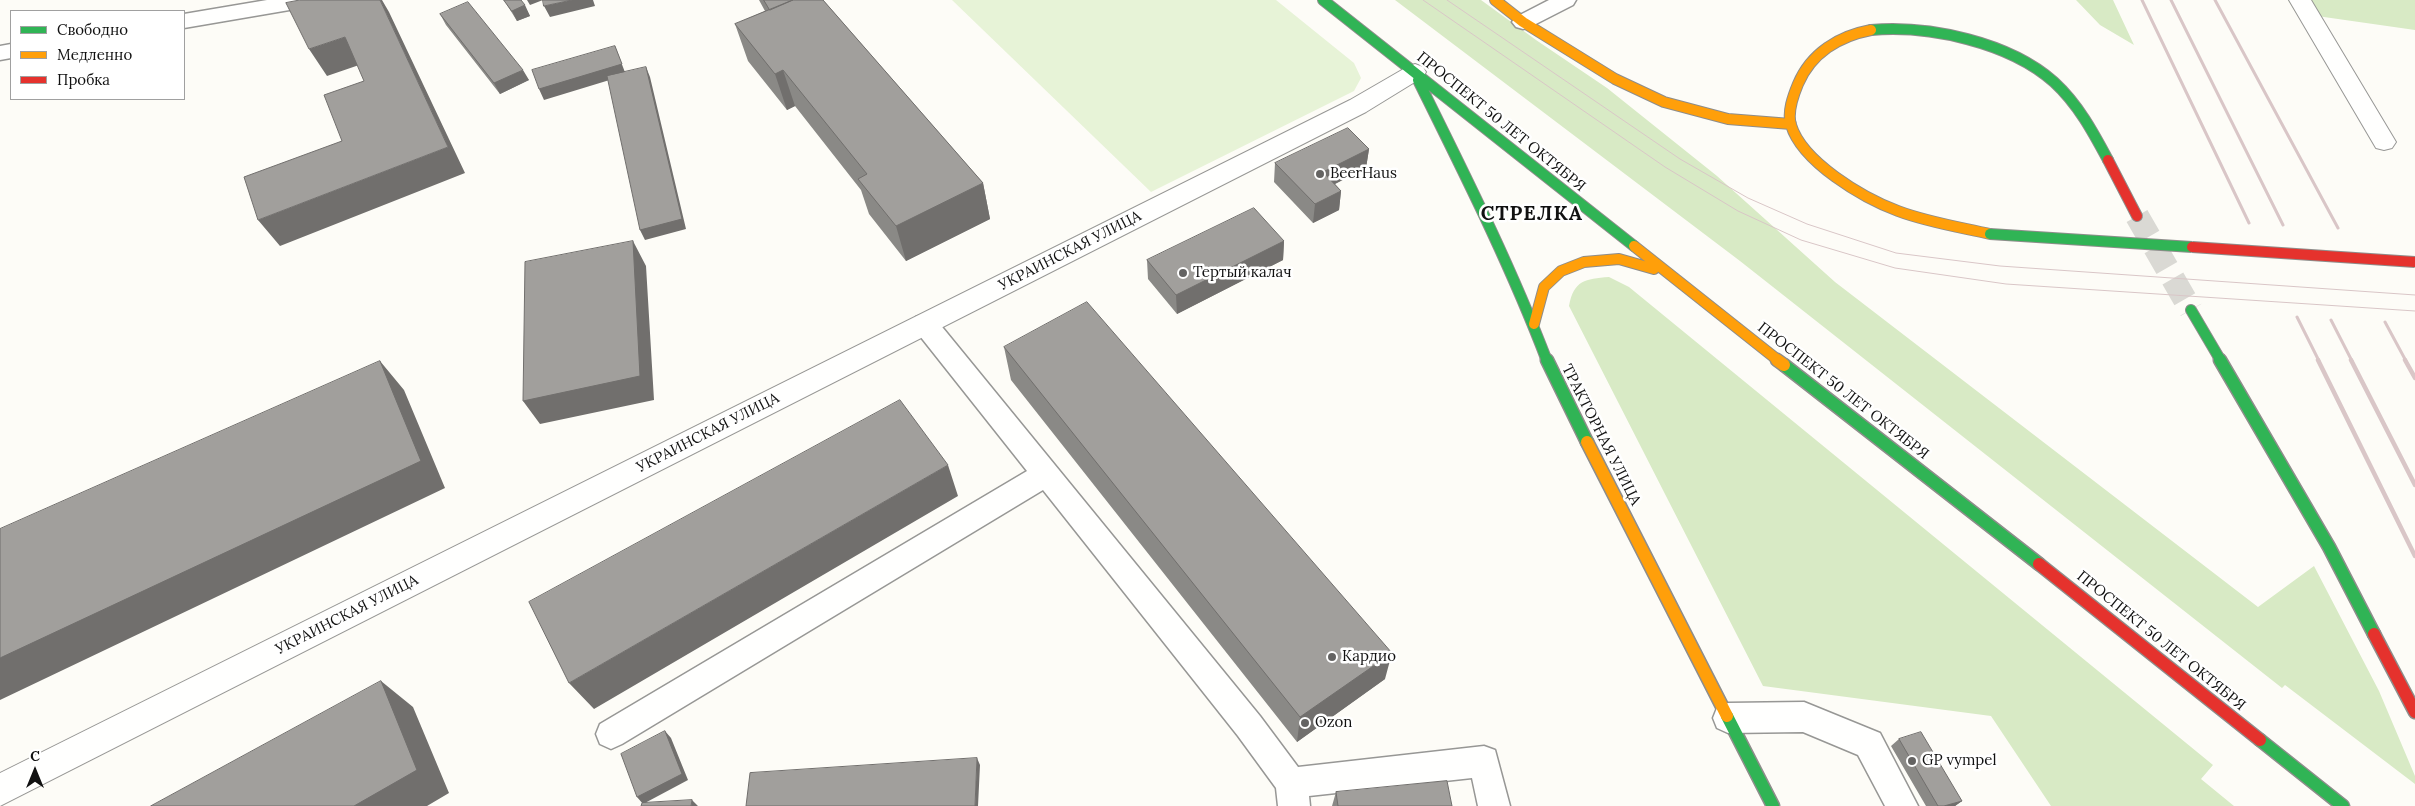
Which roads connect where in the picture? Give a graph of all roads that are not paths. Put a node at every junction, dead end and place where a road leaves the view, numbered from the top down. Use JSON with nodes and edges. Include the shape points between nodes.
{"nodes":[{"id":1,"x":307,"y":0,"type":"edge"},
{"id":2,"x":1323,"y":0,"type":"edge"},
{"id":3,"x":1495,"y":0,"type":"edge"},
{"id":4,"x":1566,"y":0,"type":"edge"},
{"id":5,"x":2300,"y":0,"type":"edge"},
{"id":6,"x":185,"y":21,"type":"edge"},
{"id":7,"x":1523,"y":22,"type":"junction"},
{"id":8,"x":1415,"y":72,"type":"junction"},
{"id":9,"x":1791,"y":124,"type":"junction"},
{"id":10,"x":2384,"y":142,"type":"dead end"},
{"id":11,"x":2137,"y":216,"type":"tunnel mouth"},
{"id":12,"x":2415,"y":262,"type":"edge"},
{"id":13,"x":1667,"y":273,"type":"junction"},
{"id":14,"x":2191,"y":310,"type":"tunnel mouth"},
{"id":15,"x":925,"y":324,"type":"junction"},
{"id":16,"x":1534,"y":324,"type":"junction"},
{"id":17,"x":1046,"y":474,"type":"junction"},
{"id":18,"x":2415,"y":712,"type":"edge"},
{"id":19,"x":1728,"y":718,"type":"junction"},
{"id":20,"x":612,"y":734,"type":"dead end"},
{"id":21,"x":0,"y":790,"type":"edge"},
{"id":22,"x":1293,"y":795,"type":"edge"},
{"id":23,"x":1494,"y":806,"type":"edge"},
{"id":24,"x":1773,"y":806,"type":"edge"},
{"id":25,"x":1902,"y":806,"type":"edge"},
{"id":26,"x":2343,"y":806,"type":"edge"}],
"edges":[{"from":1,"to":6,"type":"lane"},
{"from":2,"to":8,"type":"main road","name":"ПРОСПЕКТ 50 ЛЕТ ОКТЯБРЯ"},
{"from":3,"to":7,"type":"main road"},
{"from":4,"to":7,"type":"lane"},
{"from":5,"to":10,"type":"street"},
{"from":7,"to":9,"type":"main road","via":[[1615,79],[1664,102],[1728,119]]},
{"from":8,"to":13,"type":"main road","name":"ПРОСПЕКТ 50 ЛЕТ ОКТЯБРЯ"},
{"from":8,"to":15,"type":"street","name":"УКРАИНСКАЯ УЛИЦА","via":[[1358,106]]},
{"from":8,"to":16,"type":"main road","name":"ТРАКТОРНАЯ УЛИЦА"},
{"from":9,"to":11,"type":"main road","via":[[1793,92],[1808,64],[1829,46],[1852,34],[1886,28],[1927,30],[1962,37],[1996,48],[2048,76],[2084,120]]},
{"from":9,"to":12,"type":"main road","bridge":true,"via":[[1804,147],[1836,176],[1888,207],[1990,234]]},
{"from":13,"to":16,"type":"main road","via":[[1619,259],[1584,262],[1562,271],[1544,287]]},
{"from":13,"to":26,"type":"main road","name":"ПРОСПЕКТ 50 ЛЕТ ОКТЯБРЯ"},
{"from":14,"to":18,"type":"main road","via":[[2329,547]]},
{"from":15,"to":17,"type":"lane"},
{"from":15,"to":21,"type":"street","name":"УКРАИНСКАЯ УЛИЦА"},
{"from":16,"to":19,"type":"main road","name":"ТРАКТОРНАЯ УЛИЦА","via":[[1552,373]]},
{"from":17,"to":20,"type":"lane"},
{"from":17,"to":22,"type":"lane","via":[[1249,726]]},
{"from":19,"to":24,"type":"main road","name":"ТРАКТОРНАЯ УЛИЦА"},
{"from":19,"to":25,"type":"lane","via":[[1804,717],[1869,744]]},
{"from":22,"to":23,"type":"lane","via":[[1484,761]]}]}
